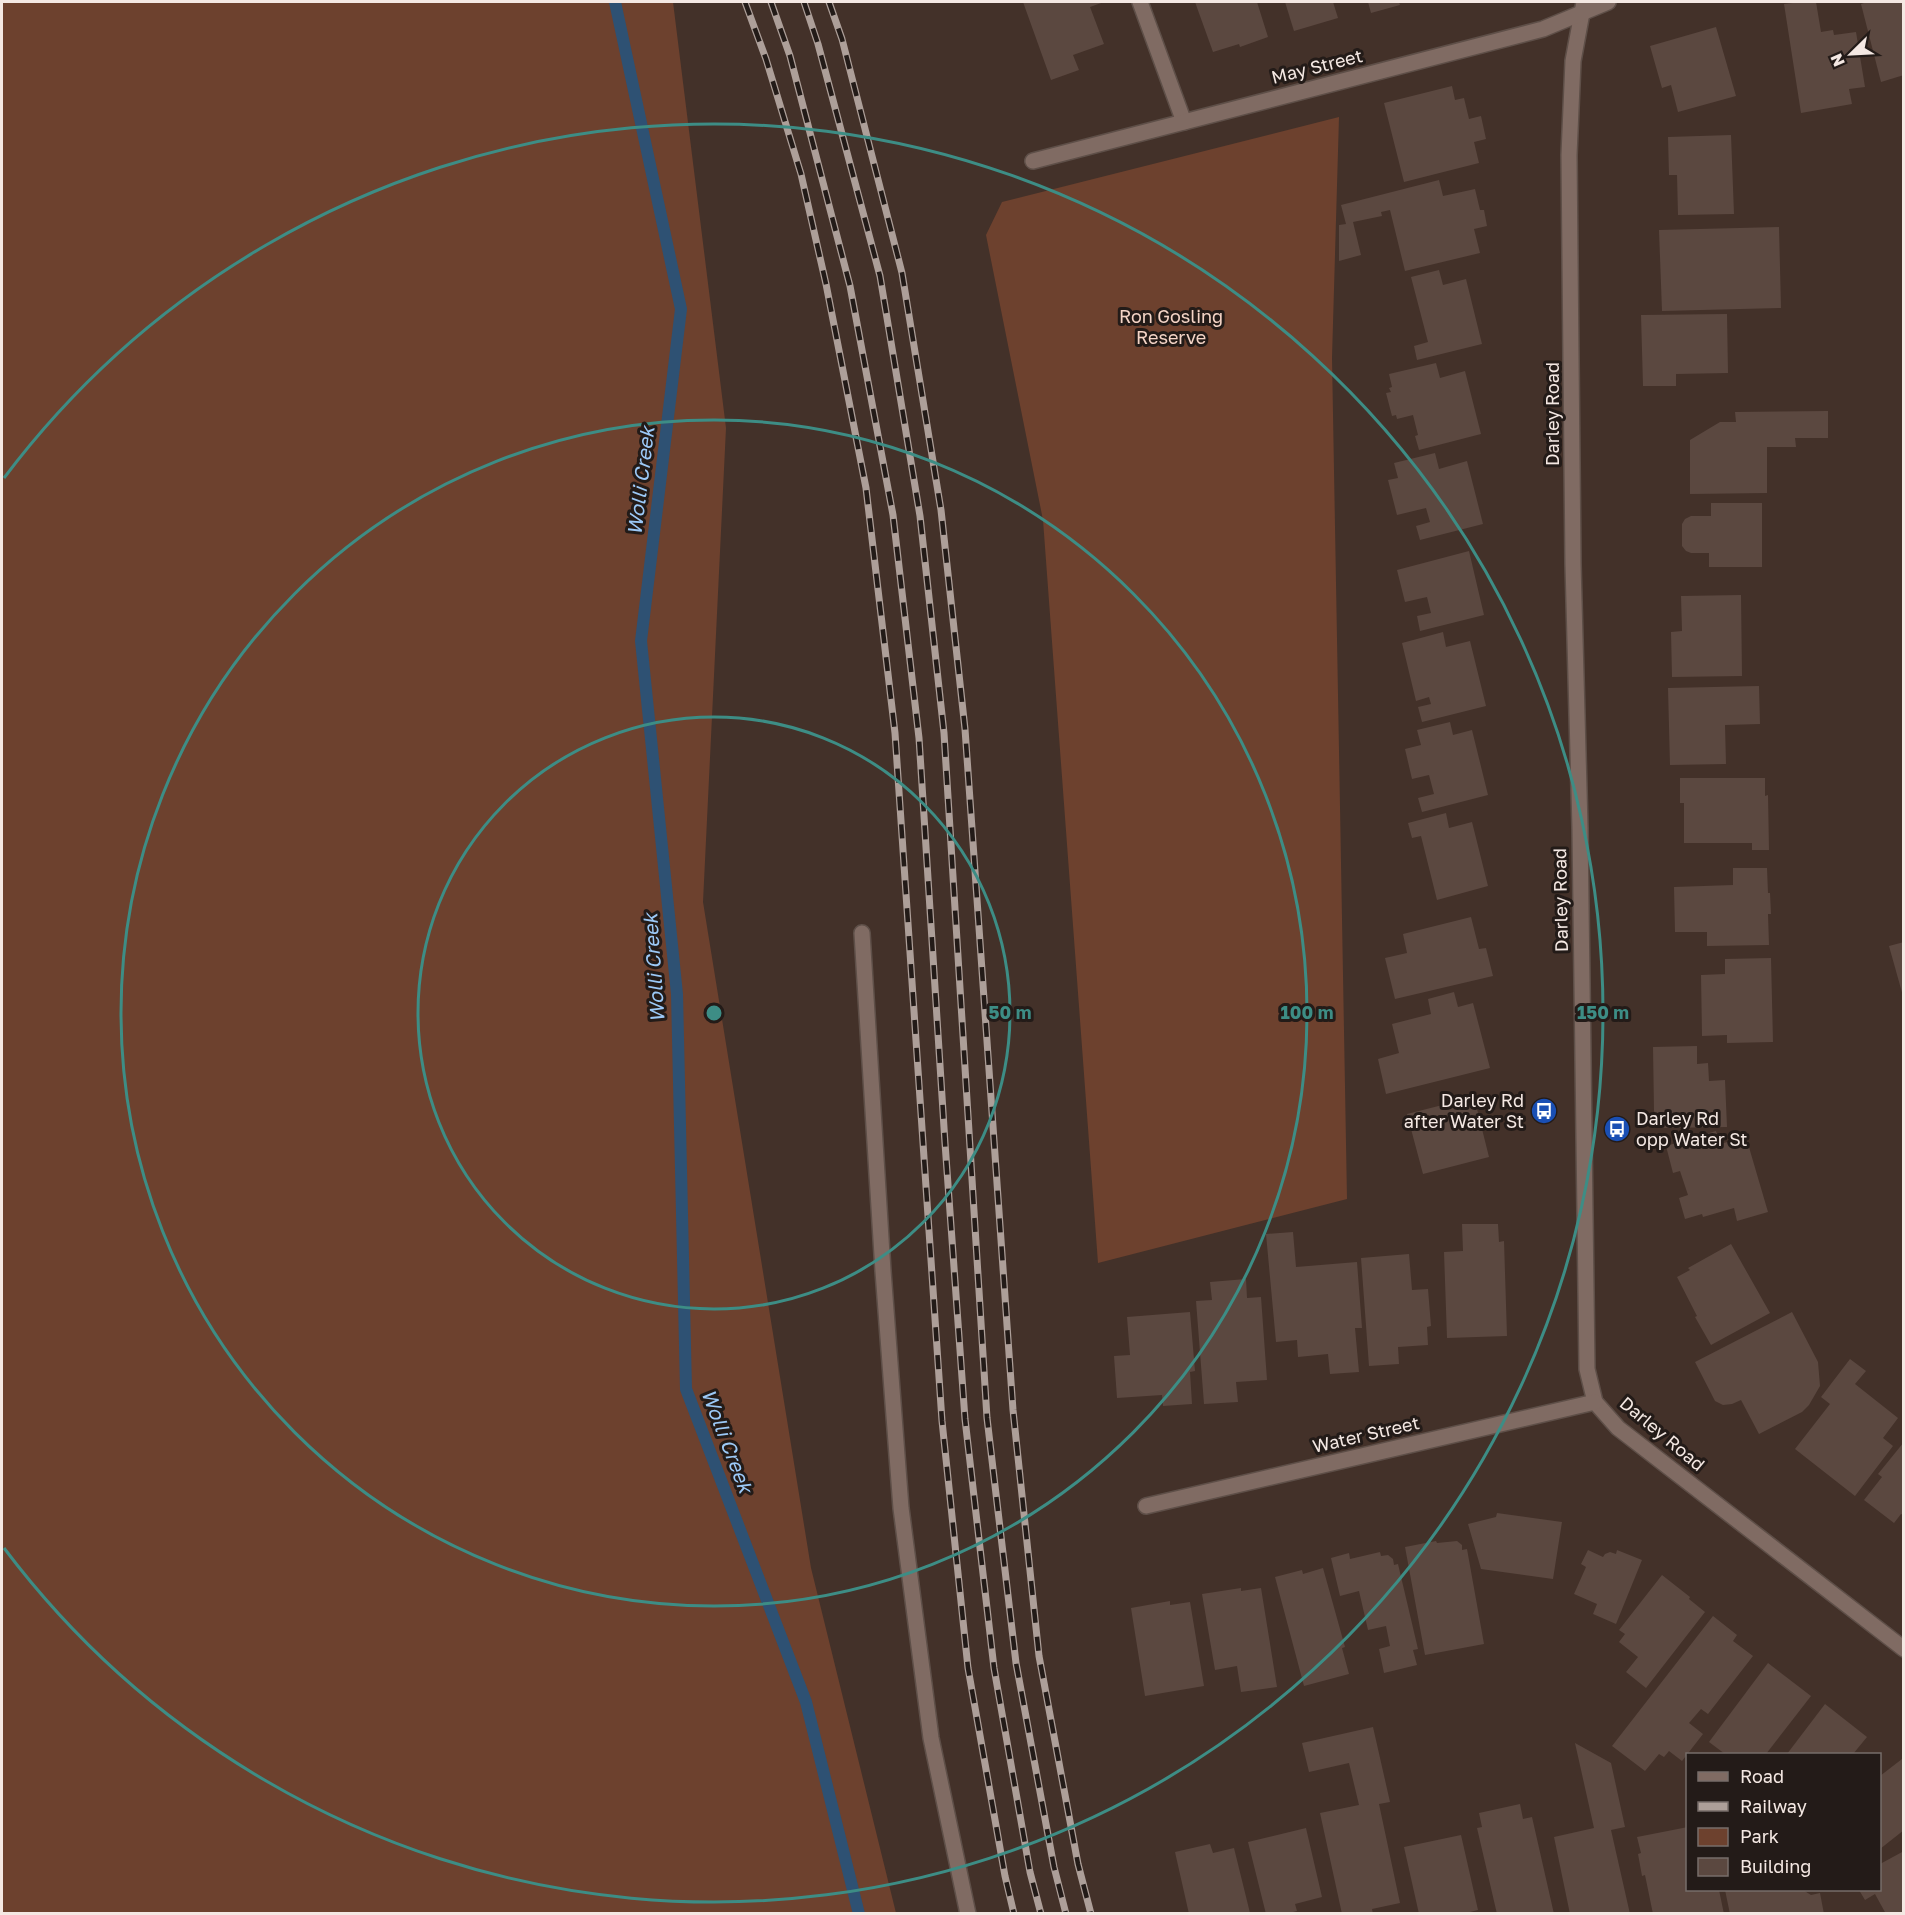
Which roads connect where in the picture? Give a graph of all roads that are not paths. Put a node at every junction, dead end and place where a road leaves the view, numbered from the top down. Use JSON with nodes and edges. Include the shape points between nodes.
{"nodes":[{"id":1,"x":1140,"y":2,"type":"edge"},
{"id":2,"x":1608,"y":2,"type":"edge"},
{"id":3,"x":1583,"y":7,"type":"edge"},
{"id":4,"x":1184,"y":122,"type":"junction"},
{"id":5,"x":1033,"y":161,"type":"dead end"},
{"id":6,"x":862,"y":933,"type":"dead end"},
{"id":7,"x":1596,"y":1402,"type":"junction"},
{"id":8,"x":1146,"y":1506,"type":"dead end"},
{"id":9,"x":1904,"y":1648,"type":"edge"},
{"id":10,"x":968,"y":1914,"type":"edge"}],
"edges":[{"from":1,"to":4,"type":"street"},
{"from":2,"to":3,"type":"street","name":"May Street"},
{"from":3,"to":4,"type":"street","name":"May Street","via":[[1544,29]]},
{"from":3,"to":7,"type":"street","name":"Darley Road","via":[[1573,61],[1569,155],[1587,1369]]},
{"from":4,"to":5,"type":"street","name":"May Street"},
{"from":6,"to":10,"type":"street","via":[[901,1508],[931,1738]]},
{"from":7,"to":8,"type":"street","name":"Water Street"},
{"from":7,"to":9,"type":"street","name":"Darley Road","via":[[1618,1428]]}]}
